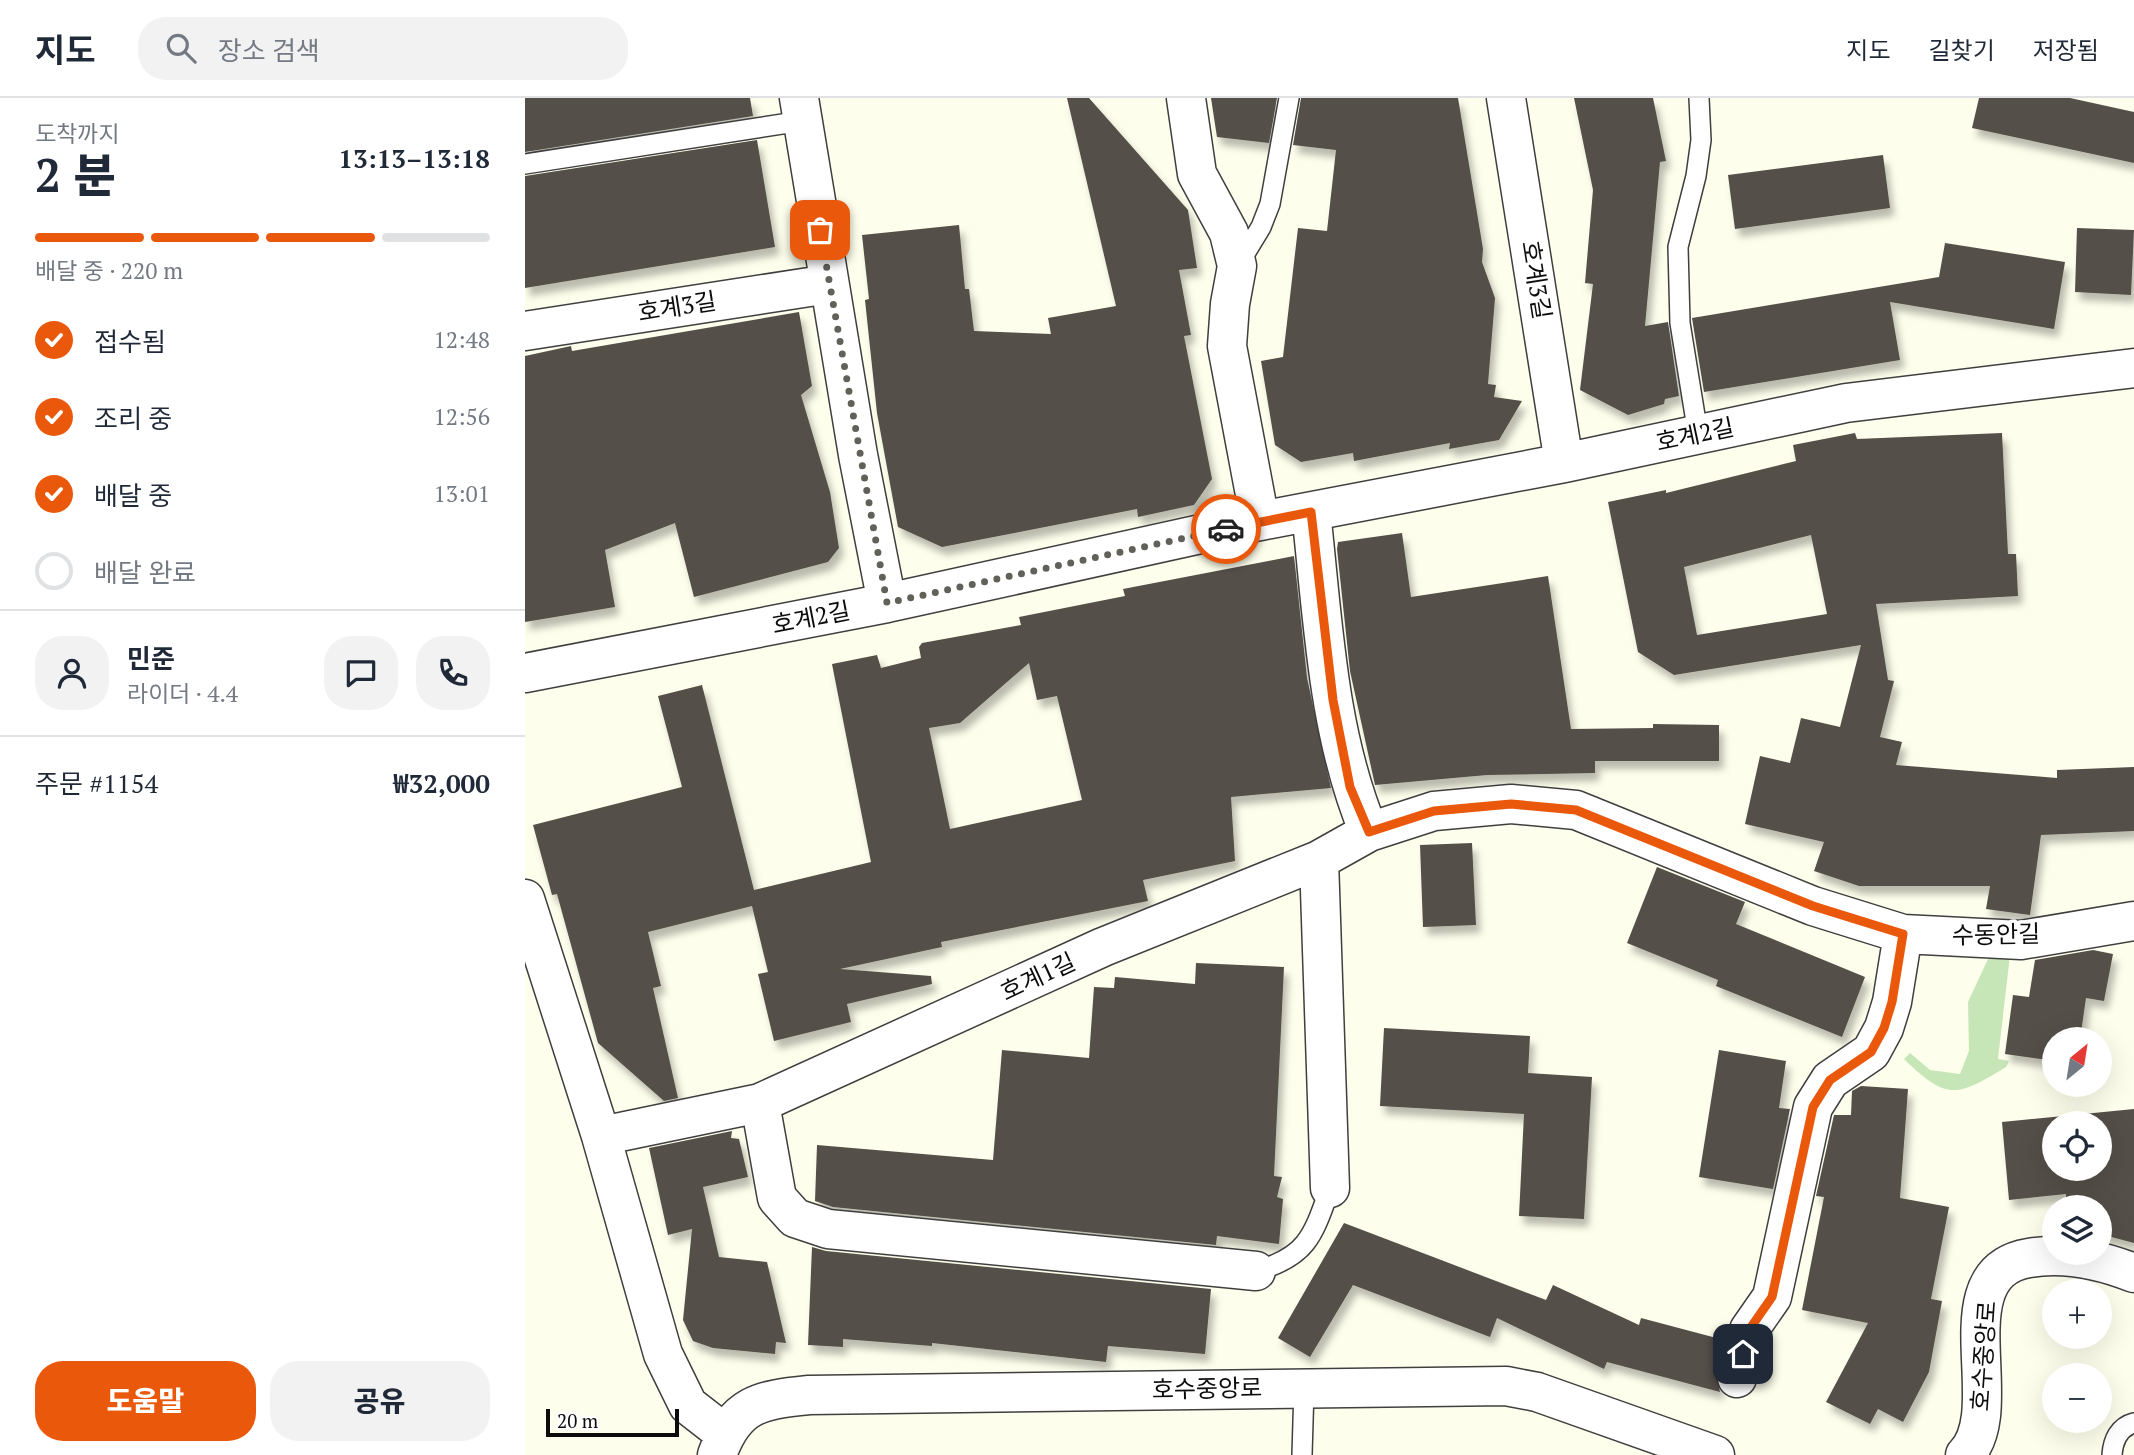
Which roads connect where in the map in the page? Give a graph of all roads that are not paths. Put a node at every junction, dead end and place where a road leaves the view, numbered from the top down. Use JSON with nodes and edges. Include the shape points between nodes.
{"nodes":[{"id":1,"x":1185,"y":98,"type":"edge"},
{"id":2,"x":1289,"y":98,"type":"edge"},
{"id":3,"x":1506,"y":98,"type":"edge"},
{"id":4,"x":1699,"y":98,"type":"edge"},
{"id":5,"x":801,"y":109,"type":"edge"},
{"id":6,"x":525,"y":164,"type":"edge"},
{"id":7,"x":1237,"y":266,"type":"junction"},
{"id":8,"x":829,"y":284,"type":"junction"},
{"id":9,"x":525,"y":331,"type":"edge"},
{"id":10,"x":2134,"y":368,"type":"edge"},
{"id":11,"x":1698,"y":434,"type":"junction"},
{"id":12,"x":1564,"y":463,"type":"junction"},
{"id":13,"x":1311,"y":512,"type":"junction"},
{"id":14,"x":1260,"y":522,"type":"junction"},
{"id":15,"x":887,"y":603,"type":"junction"},
{"id":16,"x":525,"y":673,"type":"edge"},
{"id":17,"x":1369,"y":832,"type":"junction"},
{"id":18,"x":1319,"y":860,"type":"junction"},
{"id":19,"x":525,"y":899,"type":"edge"},
{"id":20,"x":2132,"y":930,"type":"edge"},
{"id":21,"x":1903,"y":934,"type":"junction"},
{"id":22,"x":759,"y":1103,"type":"junction"},
{"id":23,"x":601,"y":1136,"type":"junction"},
{"id":24,"x":1331,"y":1188,"type":"joint"},
{"id":25,"x":1256,"y":1271,"type":"joint"},
{"id":26,"x":2134,"y":1273,"type":"edge"},
{"id":27,"x":1737,"y":1378,"type":"dead end"},
{"id":28,"x":1304,"y":1388,"type":"junction"},
{"id":29,"x":2134,"y":1423,"type":"edge"},
{"id":30,"x":721,"y":1444,"type":"edge"},
{"id":31,"x":1302,"y":1455,"type":"edge"},
{"id":32,"x":1715,"y":1455,"type":"edge"},
{"id":33,"x":1965,"y":1455,"type":"edge"},
{"id":34,"x":2112,"y":1455,"type":"edge"}],
"edges":[{"from":1,"to":7,"type":"street","via":[[1197,174],[1229,233]]},
{"from":2,"to":7,"type":"lane","via":[[1270,204]]},
{"from":3,"to":12,"type":"street","name":"호계3길"},
{"from":4,"to":11,"type":"lane","via":[[1702,140],[1678,247],[1680,323]]},
{"from":5,"to":6,"type":"lane"},
{"from":5,"to":8,"type":"street"},
{"from":7,"to":14,"type":"street","via":[[1227,346]]},
{"from":8,"to":9,"type":"street","name":"호계3길"},
{"from":8,"to":15,"type":"street"},
{"from":10,"to":11,"type":"street","name":"호계2길","via":[[1846,403]]},
{"from":11,"to":12,"type":"street","name":"호계2길"},
{"from":12,"to":13,"type":"street","name":"호계2길"},
{"from":13,"to":14,"type":"street","name":"호계2길"},
{"from":13,"to":17,"type":"street","via":[[1333,700],[1350,787]]},
{"from":14,"to":15,"type":"street","name":"호계2길"},
{"from":15,"to":16,"type":"street","name":"호계2길"},
{"from":17,"to":18,"type":"street","name":"호계1길"},
{"from":17,"to":21,"type":"street","name":"수동안길","via":[[1434,811],[1511,804],[1576,810],[1813,906]]},
{"from":18,"to":22,"type":"street","name":"호계1길","via":[[1103,947]]},
{"from":18,"to":24,"type":"street"},
{"from":19,"to":23,"type":"street"},
{"from":20,"to":21,"type":"street","name":"수동안길","via":[[2021,940]]},
{"from":21,"to":27,"type":"street","via":[[1884,1028],[1871,1052],[1830,1080],[1813,1107],[1772,1297],[1749,1330]]},
{"from":22,"to":23,"type":"street","name":"호계1길"},
{"from":22,"to":25,"type":"street","via":[[777,1198],[795,1218],[828,1229]]},
{"from":23,"to":30,"type":"street","via":[[663,1354],[688,1405]]},
{"from":24,"to":25,"type":"lane","via":[[1302,1248],[1283,1263]]},
{"from":26,"to":33,"type":"street","name":"호수중앙로","via":[[2049,1254],[2019,1260],[1999,1272],[1983,1297],[1979,1427]]},
{"from":28,"to":30,"type":"street","name":"호수중앙로","via":[[809,1395],[769,1399],[741,1412]]},
{"from":28,"to":31,"type":"lane"},
{"from":28,"to":32,"type":"street","name":"호수중앙로","via":[[1506,1386],[1537,1392]]},
{"from":29,"to":34,"type":"lane","via":[[2118,1434]]}]}
